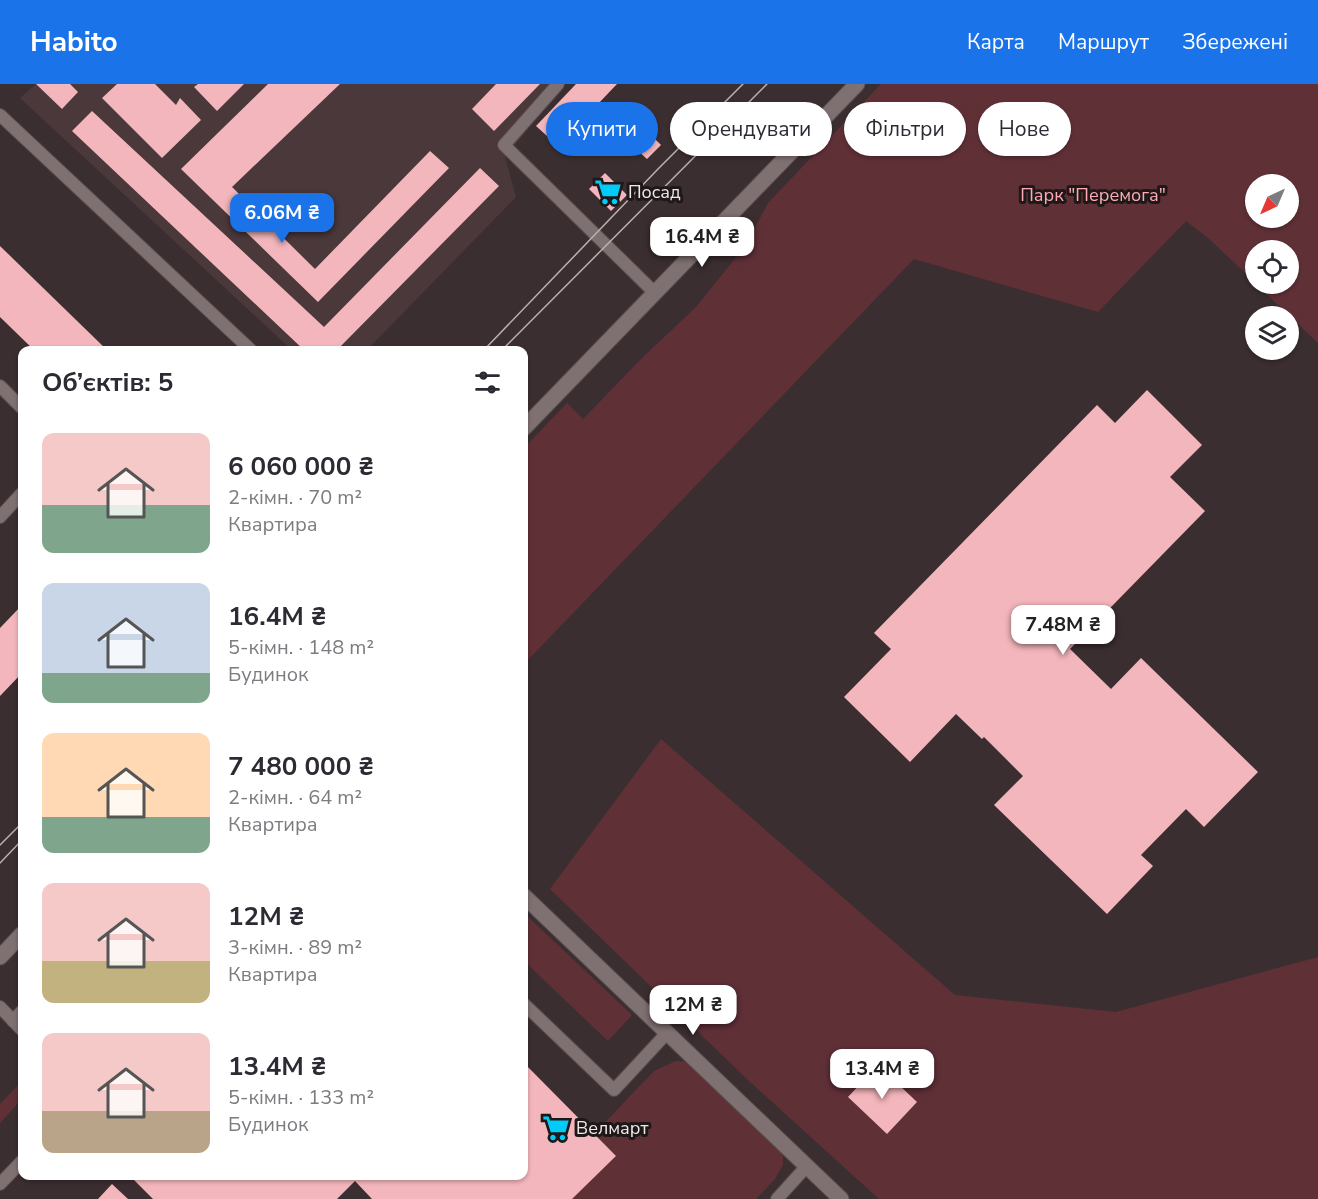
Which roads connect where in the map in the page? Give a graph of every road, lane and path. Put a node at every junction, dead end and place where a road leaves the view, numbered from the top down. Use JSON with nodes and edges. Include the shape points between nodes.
{"nodes":[{"id":1,"x":558,"y":84,"type":"edge"},
{"id":2,"x":857,"y":84,"type":"edge"},
{"id":3,"x":0,"y":115,"type":"edge"},
{"id":4,"x":655,"y":292,"type":"junction"},
{"id":5,"x":247,"y":346,"type":"edge"},
{"id":6,"x":0,"y":386,"type":"edge"},
{"id":7,"x":18,"y":404,"type":"edge"},
{"id":8,"x":528,"y":424,"type":"edge"},
{"id":9,"x":18,"y":497,"type":"edge"},
{"id":10,"x":0,"y":517,"type":"edge"},
{"id":11,"x":528,"y":900,"type":"edge"},
{"id":12,"x":18,"y":938,"type":"edge"},
{"id":13,"x":0,"y":957,"type":"edge"},
{"id":14,"x":0,"y":1007,"type":"edge"},
{"id":15,"x":528,"y":1008,"type":"edge"},
{"id":16,"x":18,"y":1015,"type":"edge"},
{"id":17,"x":13,"y":1021,"type":"junction"},
{"id":18,"x":18,"y":1026,"type":"edge"},
{"id":19,"x":666,"y":1034,"type":"junction"},
{"id":20,"x":18,"y":1165,"type":"edge"},
{"id":21,"x":806,"y":1167,"type":"junction"},
{"id":22,"x":0,"y":1184,"type":"edge"},
{"id":23,"x":777,"y":1199,"type":"edge"},
{"id":24,"x":841,"y":1199,"type":"edge"}],
"edges":[{"from":1,"to":4,"type":"lane","via":[[504,145]]},
{"from":2,"to":4,"type":"main road"},
{"from":3,"to":5,"type":"lane"},
{"from":4,"to":8,"type":"main road"},
{"from":6,"to":7,"type":"lane"},
{"from":9,"to":10,"type":"lane"},
{"from":11,"to":19,"type":"main road"},
{"from":12,"to":13,"type":"main road"},
{"from":14,"to":17,"type":"lane"},
{"from":15,"to":19,"type":"lane","via":[[614,1090]]},
{"from":16,"to":17,"type":"lane"},
{"from":17,"to":18,"type":"lane"},
{"from":19,"to":21,"type":"main road"},
{"from":20,"to":22,"type":"lane"},
{"from":21,"to":23,"type":"lane"},
{"from":21,"to":24,"type":"main road"}]}
